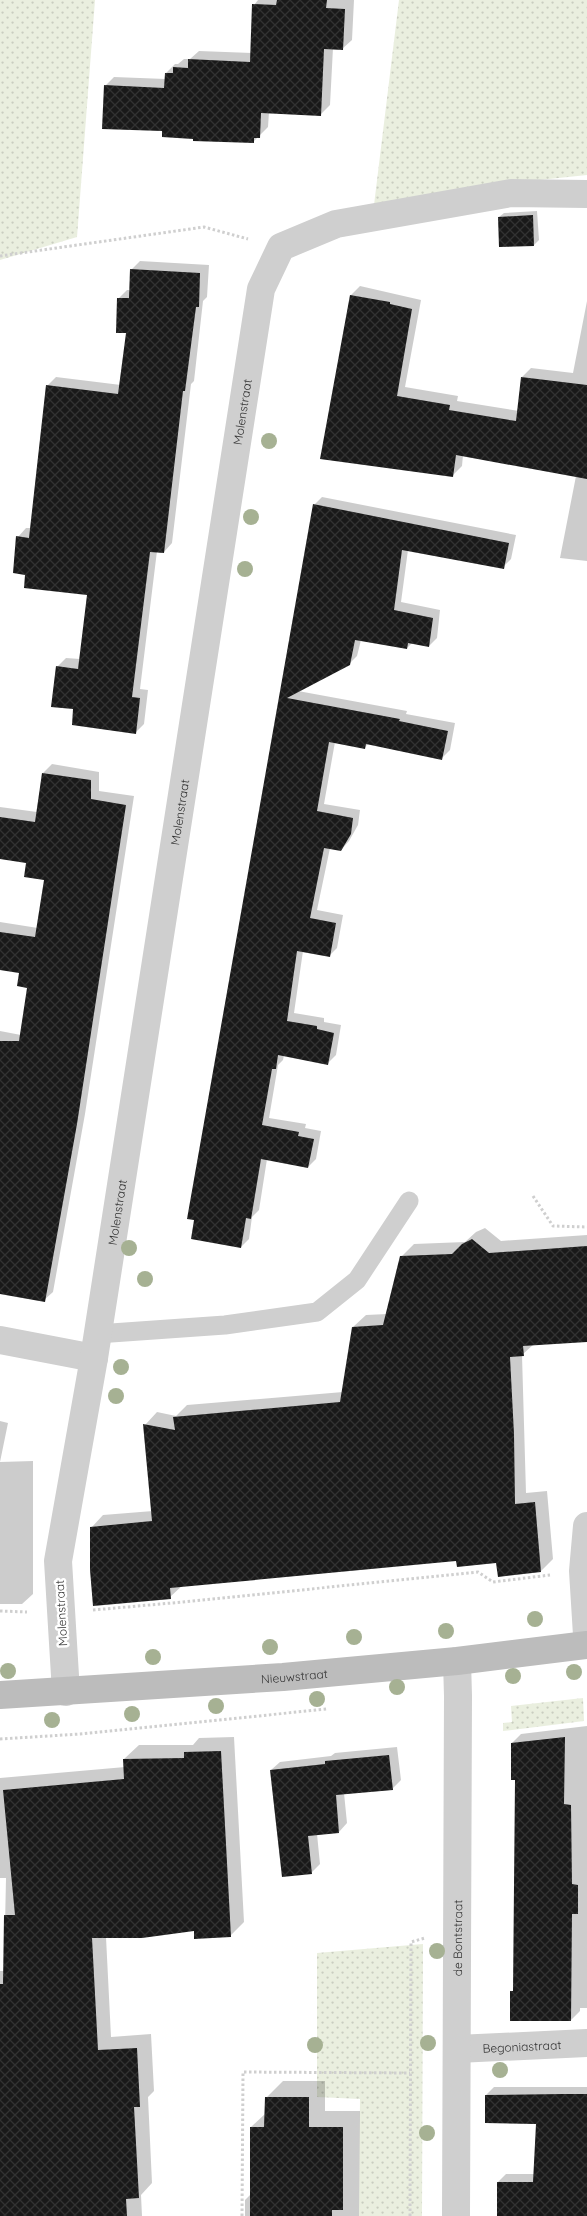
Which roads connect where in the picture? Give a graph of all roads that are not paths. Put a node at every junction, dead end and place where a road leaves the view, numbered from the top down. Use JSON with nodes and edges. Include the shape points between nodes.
{"nodes":[{"id":1,"x":587,"y":194,"type":"edge"},
{"id":2,"x":409,"y":1201,"type":"dead end"},
{"id":3,"x":0,"y":1340,"type":"edge"},
{"id":4,"x":96,"y":1346,"type":"junction"},
{"id":5,"x":587,"y":1526,"type":"edge"},
{"id":6,"x":587,"y":1635,"type":"edge"},
{"id":7,"x":587,"y":1645,"type":"edge"},
{"id":8,"x":456,"y":1661,"type":"junction"},
{"id":9,"x":66,"y":1692,"type":"junction"},
{"id":10,"x":0,"y":1695,"type":"edge"},
{"id":11,"x":587,"y":2043,"type":"edge"},
{"id":12,"x":457,"y":2049,"type":"junction"},
{"id":13,"x":456,"y":2216,"type":"edge"}],
"edges":[{"from":1,"to":4,"type":"street","name":"Molenstraat","via":[[512,193],[336,224],[281,247],[261,289]]},
{"from":2,"to":4,"type":"lane","via":[[357,1280],[317,1312]]},
{"from":3,"to":4,"type":"street"},
{"from":4,"to":9,"type":"street","name":"Molenstraat","via":[[58,1561]]},
{"from":5,"to":6,"type":"street","via":[[583,1571]]},
{"from":7,"to":8,"type":"street","name":"Nieuwstraat"},
{"from":8,"to":9,"type":"street","name":"Nieuwstraat"},
{"from":8,"to":12,"type":"street","name":"de Bontstraat"},
{"from":9,"to":10,"type":"street","name":"Nieuwstraat"},
{"from":11,"to":12,"type":"street","name":"Begoniastraat"},
{"from":12,"to":13,"type":"street","name":"de Bontstraat"}]}
